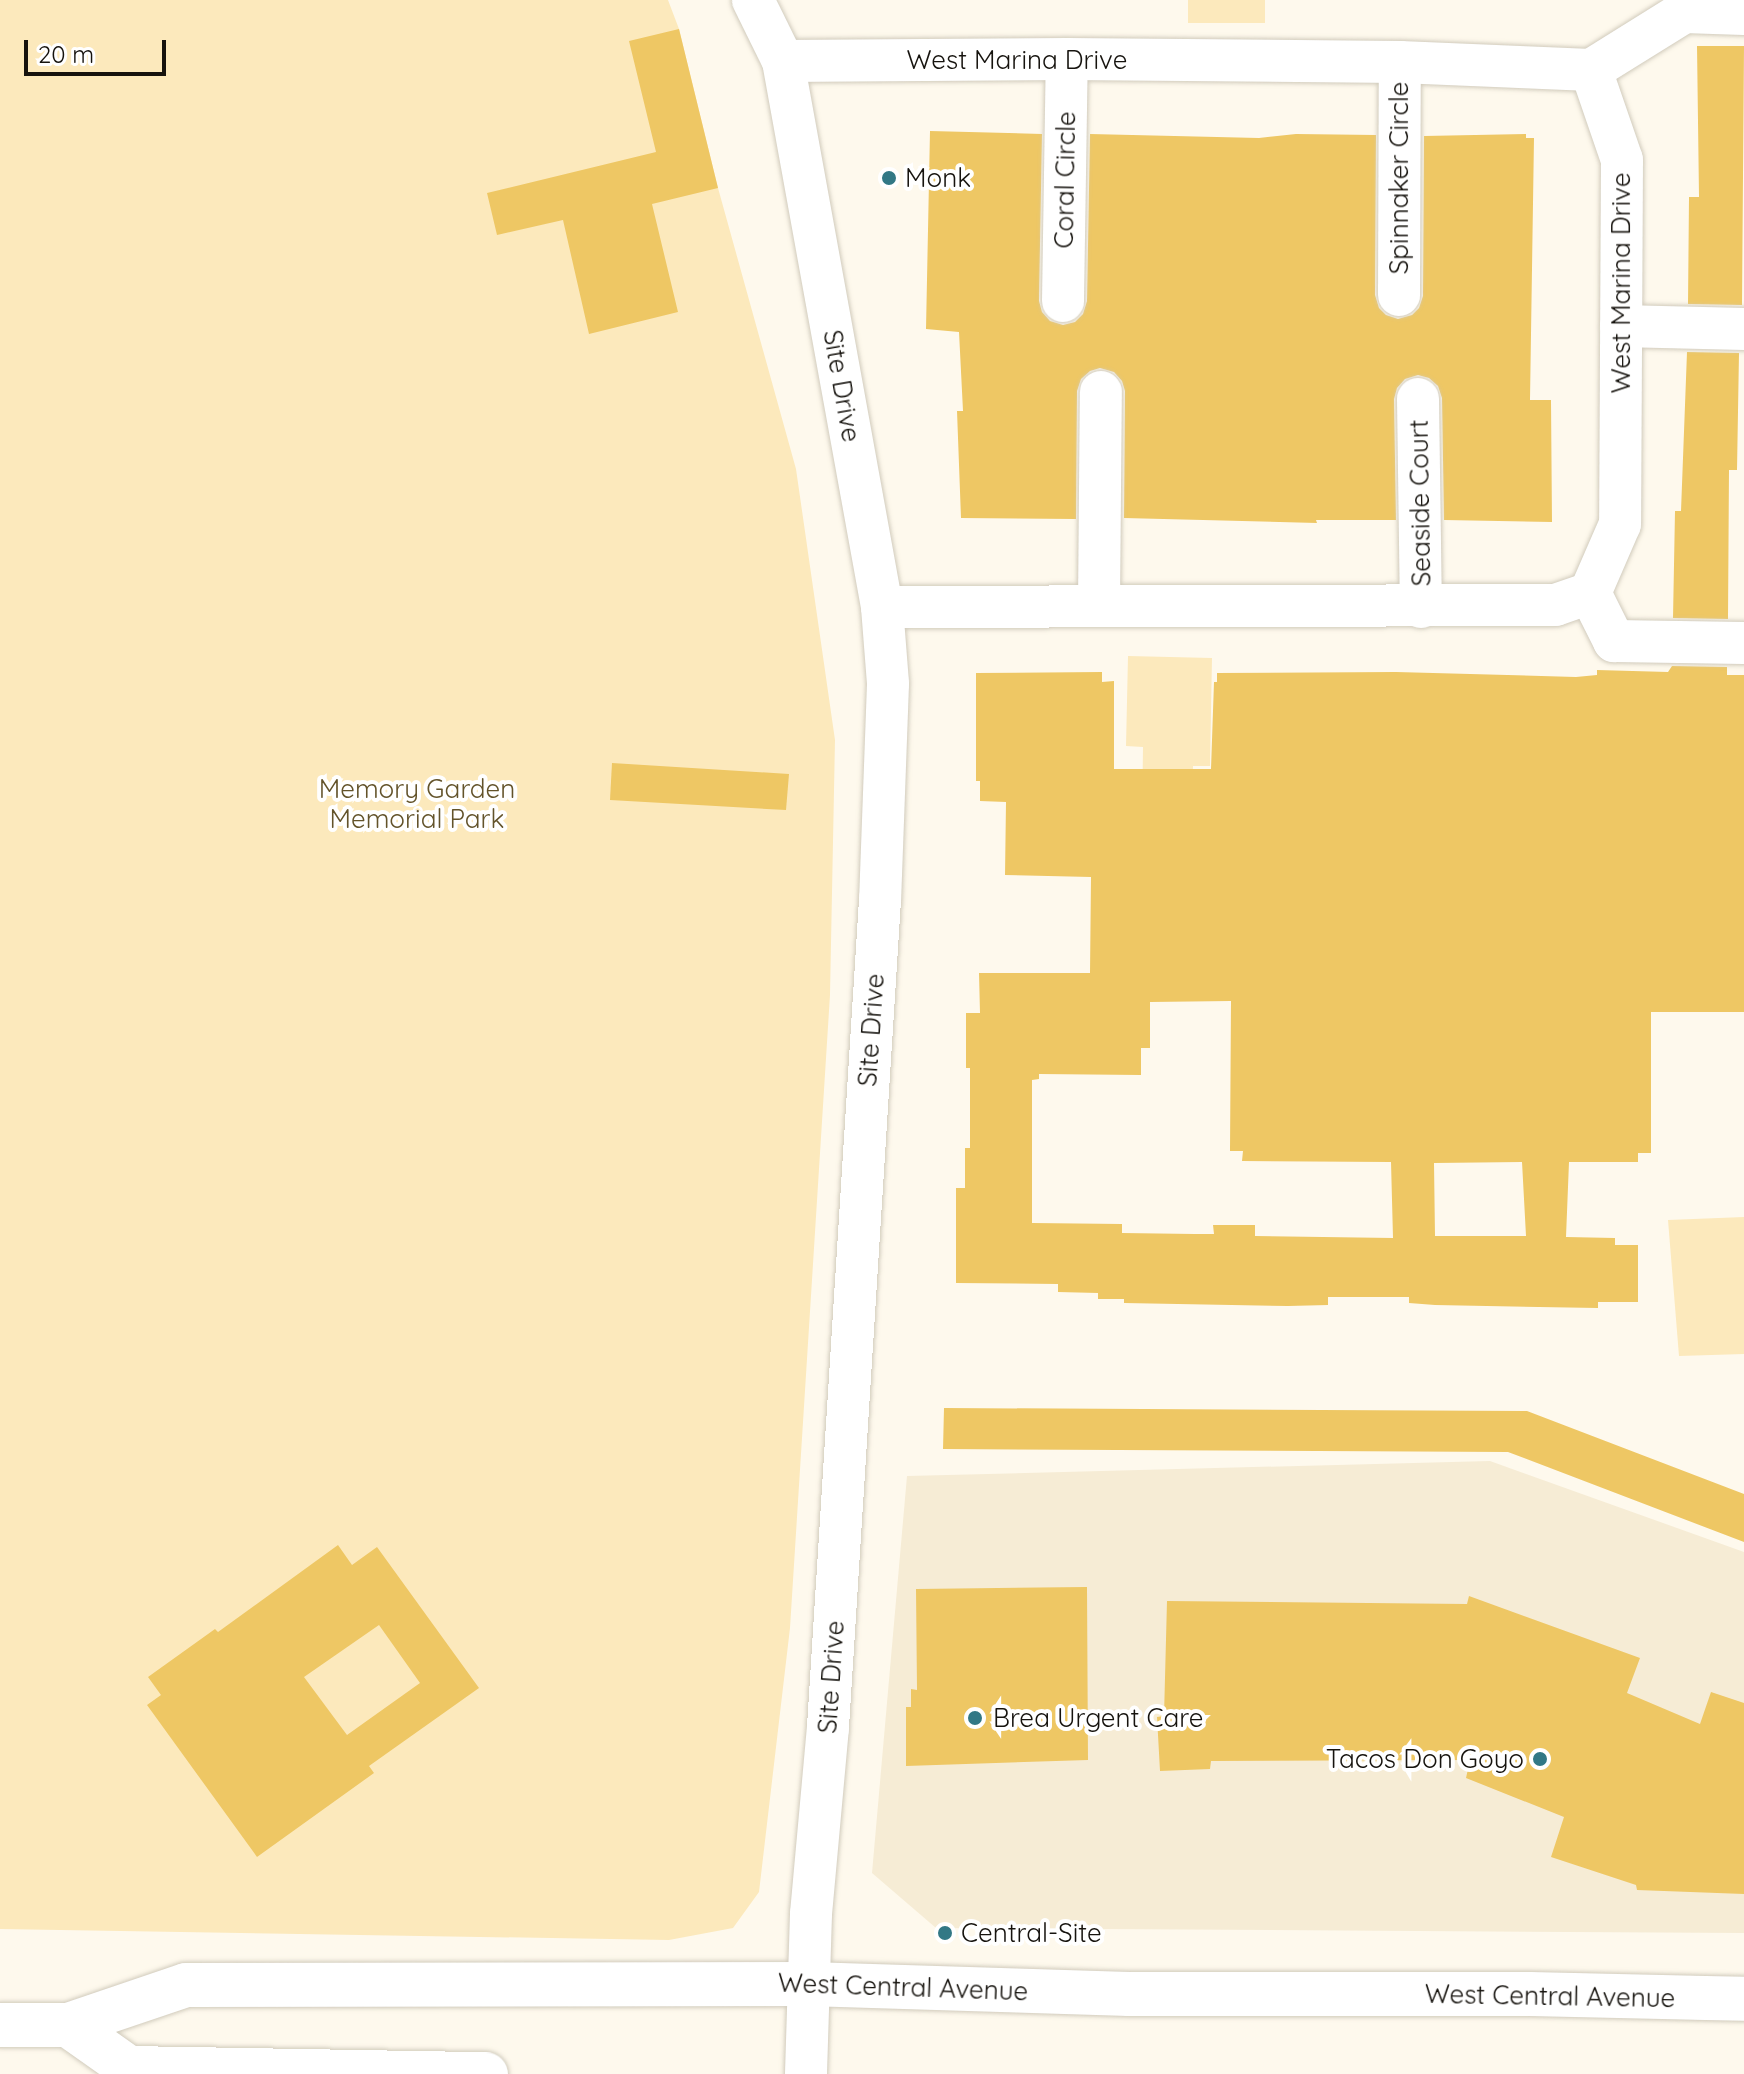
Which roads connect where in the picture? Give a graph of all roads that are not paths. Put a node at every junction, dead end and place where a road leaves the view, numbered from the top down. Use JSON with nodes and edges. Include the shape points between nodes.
{"nodes":[{"id":1,"x":753,"y":0,"type":"edge"},
{"id":2,"x":1744,"y":14,"type":"edge"},
{"id":3,"x":1067,"y":59,"type":"junction"},
{"id":4,"x":783,"y":61,"type":"junction"},
{"id":5,"x":1400,"y":62,"type":"junction"},
{"id":6,"x":1591,"y":70,"type":"junction"},
{"id":7,"x":1399,"y":295,"type":"dead end"},
{"id":8,"x":1063,"y":301,"type":"dead end"},
{"id":9,"x":1621,"y":326,"type":"junction"},
{"id":10,"x":1744,"y":329,"type":"edge"},
{"id":11,"x":1101,"y":392,"type":"dead end"},
{"id":12,"x":1418,"y":399,"type":"dead end"},
{"id":13,"x":1590,"y":593,"type":"junction"},
{"id":14,"x":1099,"y":604,"type":"junction"},
{"id":15,"x":882,"y":607,"type":"junction"},
{"id":16,"x":1421,"y":607,"type":"junction"},
{"id":17,"x":1744,"y":643,"type":"edge"},
{"id":18,"x":808,"y":1984,"type":"junction"},
{"id":19,"x":1744,"y":1999,"type":"edge"},
{"id":20,"x":0,"y":2025,"type":"edge"},
{"id":21,"x":68,"y":2025,"type":"junction"},
{"id":22,"x":486,"y":2074,"type":"edge"},
{"id":23,"x":806,"y":2074,"type":"edge"}],
"edges":[{"from":1,"to":4,"type":"street","name":"Site Drive"},
{"from":2,"to":6,"type":"street","via":[[1684,12]]},
{"from":3,"to":4,"type":"street","name":"West Marina Drive"},
{"from":3,"to":5,"type":"street","name":"West Marina Drive"},
{"from":3,"to":8,"type":"street","name":"Coral Circle"},
{"from":4,"to":15,"type":"street","name":"Site Drive"},
{"from":5,"to":6,"type":"street","name":"West Marina Drive"},
{"from":5,"to":7,"type":"street","name":"Spinnaker Circle"},
{"from":6,"to":9,"type":"street","name":"West Marina Drive","via":[[1622,160]]},
{"from":9,"to":10,"type":"street"},
{"from":9,"to":13,"type":"street","name":"West Marina Drive","via":[[1620,524]]},
{"from":11,"to":14,"type":"street"},
{"from":12,"to":16,"type":"street","name":"Seaside Court"},
{"from":13,"to":16,"type":"street","via":[[1555,605]]},
{"from":13,"to":17,"type":"street","via":[[1614,641]]},
{"from":14,"to":15,"type":"street"},
{"from":14,"to":16,"type":"street"},
{"from":15,"to":18,"type":"street","name":"Site Drive","via":[[888,684],[880,900]]},
{"from":18,"to":19,"type":"main road","name":"West Central Avenue","via":[[1129,1994]]},
{"from":18,"to":21,"type":"main road","name":"West Central Avenue","via":[[186,1985]]},
{"from":18,"to":23,"type":"street","name":"Site Drive"},
{"from":20,"to":21,"type":"main road","name":"West Central Avenue"},
{"from":21,"to":22,"type":"main road","via":[[129,2068]]}]}
